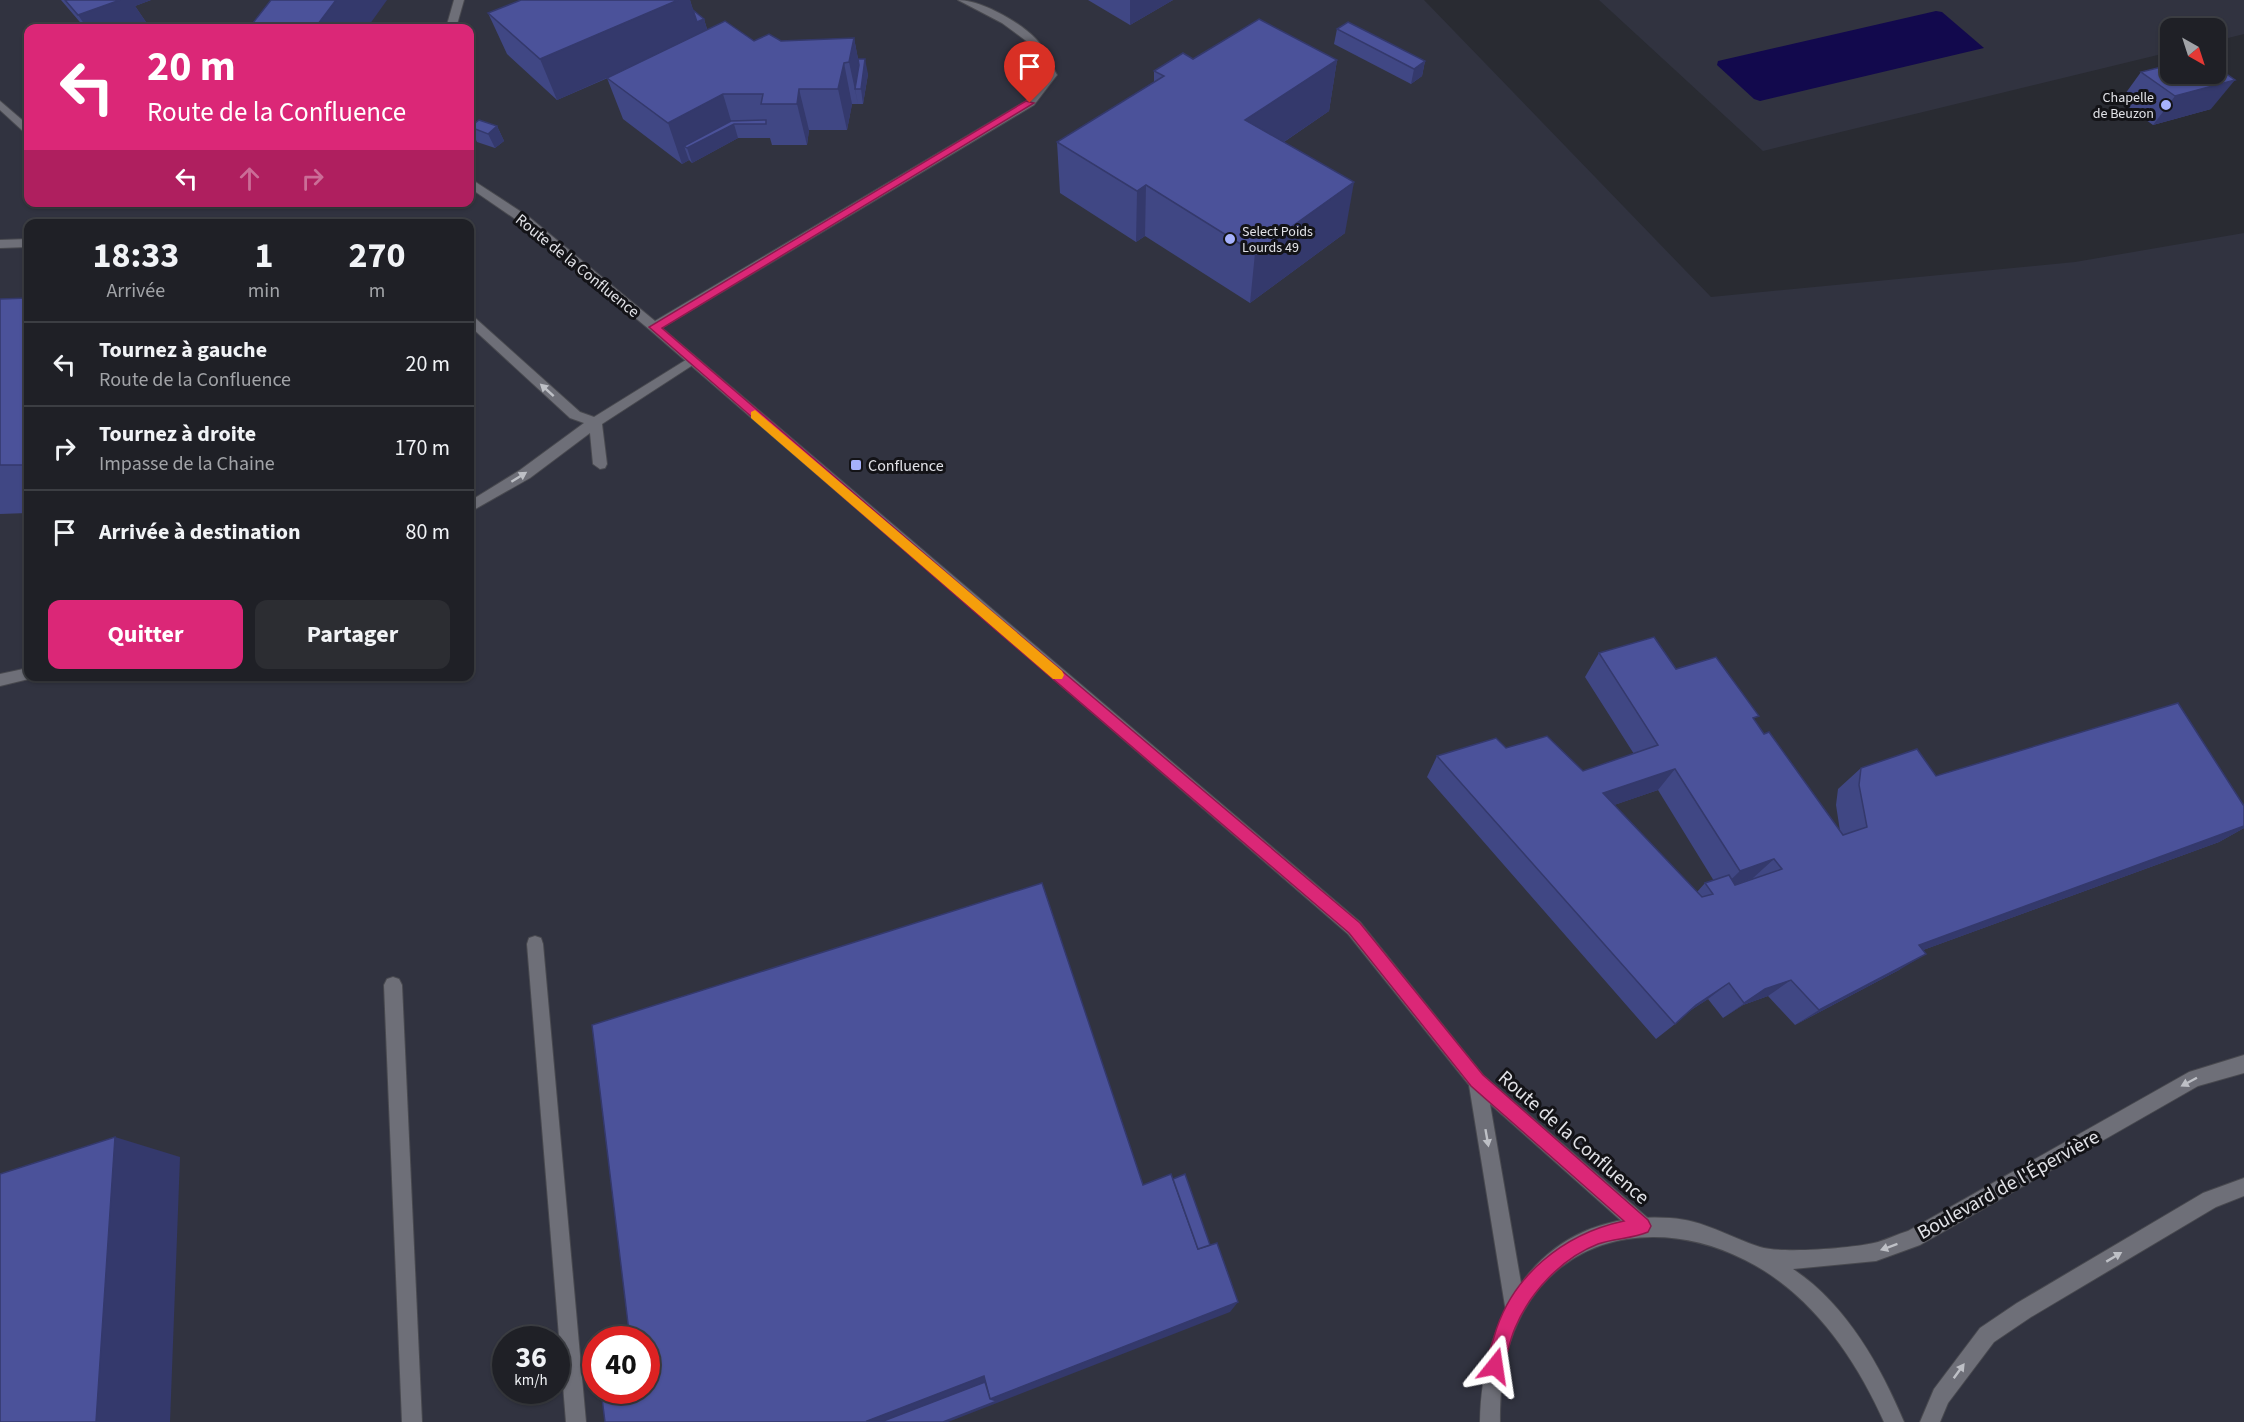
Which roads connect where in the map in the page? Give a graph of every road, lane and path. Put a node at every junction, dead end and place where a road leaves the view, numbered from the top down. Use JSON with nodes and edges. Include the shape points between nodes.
{"nodes":[{"id":1,"x":459,"y":0,"type":"edge"},
{"id":2,"x":963,"y":0,"type":"edge"},
{"id":3,"x":452,"y":24,"type":"edge"},
{"id":4,"x":0,"y":104,"type":"edge"},
{"id":5,"x":24,"y":126,"type":"edge"},
{"id":6,"x":474,"y":186,"type":"edge"},
{"id":7,"x":24,"y":243,"type":"edge"},
{"id":8,"x":0,"y":244,"type":"edge"},
{"id":9,"x":474,"y":324,"type":"edge"},
{"id":10,"x":654,"y":327,"type":"junction"},
{"id":11,"x":693,"y":362,"type":"junction"},
{"id":12,"x":595,"y":422,"type":"junction"},
{"id":13,"x":600,"y":464,"type":"dead end"},
{"id":14,"x":474,"y":505,"type":"edge"},
{"id":15,"x":24,"y":675,"type":"edge"},
{"id":16,"x":0,"y":680,"type":"edge"},
{"id":17,"x":535,"y":944,"type":"dead end"},
{"id":18,"x":393,"y":985,"type":"dead end"},
{"id":19,"x":2244,"y":1064,"type":"edge"},
{"id":20,"x":1477,"y":1081,"type":"junction"},
{"id":21,"x":2244,"y":1187,"type":"edge"},
{"id":22,"x":1642,"y":1226,"type":"junction"},
{"id":23,"x":1760,"y":1257,"type":"junction"},
{"id":24,"x":1515,"y":1306,"type":"junction"},
{"id":25,"x":1487,"y":1417,"type":"edge"},
{"id":26,"x":412,"y":1422,"type":"edge"},
{"id":27,"x":576,"y":1422,"type":"edge"},
{"id":28,"x":1894,"y":1422,"type":"edge"},
{"id":29,"x":1930,"y":1422,"type":"edge"}],
"edges":[{"from":1,"to":3,"type":"street"},
{"from":2,"to":10,"type":"street","via":[[1006,21],[1033,41],[1052,75],[1030,103]]},
{"from":4,"to":5,"type":"street"},
{"from":6,"to":10,"type":"street","name":"Route de la Confluence","via":[[525,220]]},
{"from":7,"to":8,"type":"street"},
{"from":12,"to":9,"type":"street","one_way":true,"via":[[575,415]]},
{"from":10,"to":11,"type":"street","name":"Route de la Confluence"},
{"from":11,"to":12,"type":"street"},
{"from":11,"to":20,"type":"street","name":"Route de la Confluence","via":[[1354,928]]},
{"from":12,"to":13,"type":"street"},
{"from":14,"to":12,"type":"street","one_way":true,"via":[[525,474]]},
{"from":15,"to":16,"type":"street"},
{"from":17,"to":27,"type":"street"},
{"from":18,"to":26,"type":"street"},
{"from":19,"to":23,"type":"street","name":"Boulevard de l'Épervière","one_way":true,"via":[[2195,1078],[1913,1238],[1876,1252],[1802,1260]]},
{"from":20,"to":22,"type":"street","name":"Route de la Confluence"},
{"from":20,"to":24,"type":"street","name":"Route de la Confluence","one_way":true},
{"from":29,"to":21,"type":"street","one_way":true,"via":[[1941,1396],[1987,1335],[2210,1200]]},
{"from":22,"to":23,"type":"street","via":[[1712,1236]]},
{"from":22,"to":24,"type":"street","via":[[1599,1235],[1560,1256],[1543,1270]]},
{"from":23,"to":28,"type":"street","via":[[1804,1290],[1844,1332],[1876,1382]]},
{"from":24,"to":25,"type":"street","via":[[1497,1353]]}]}
